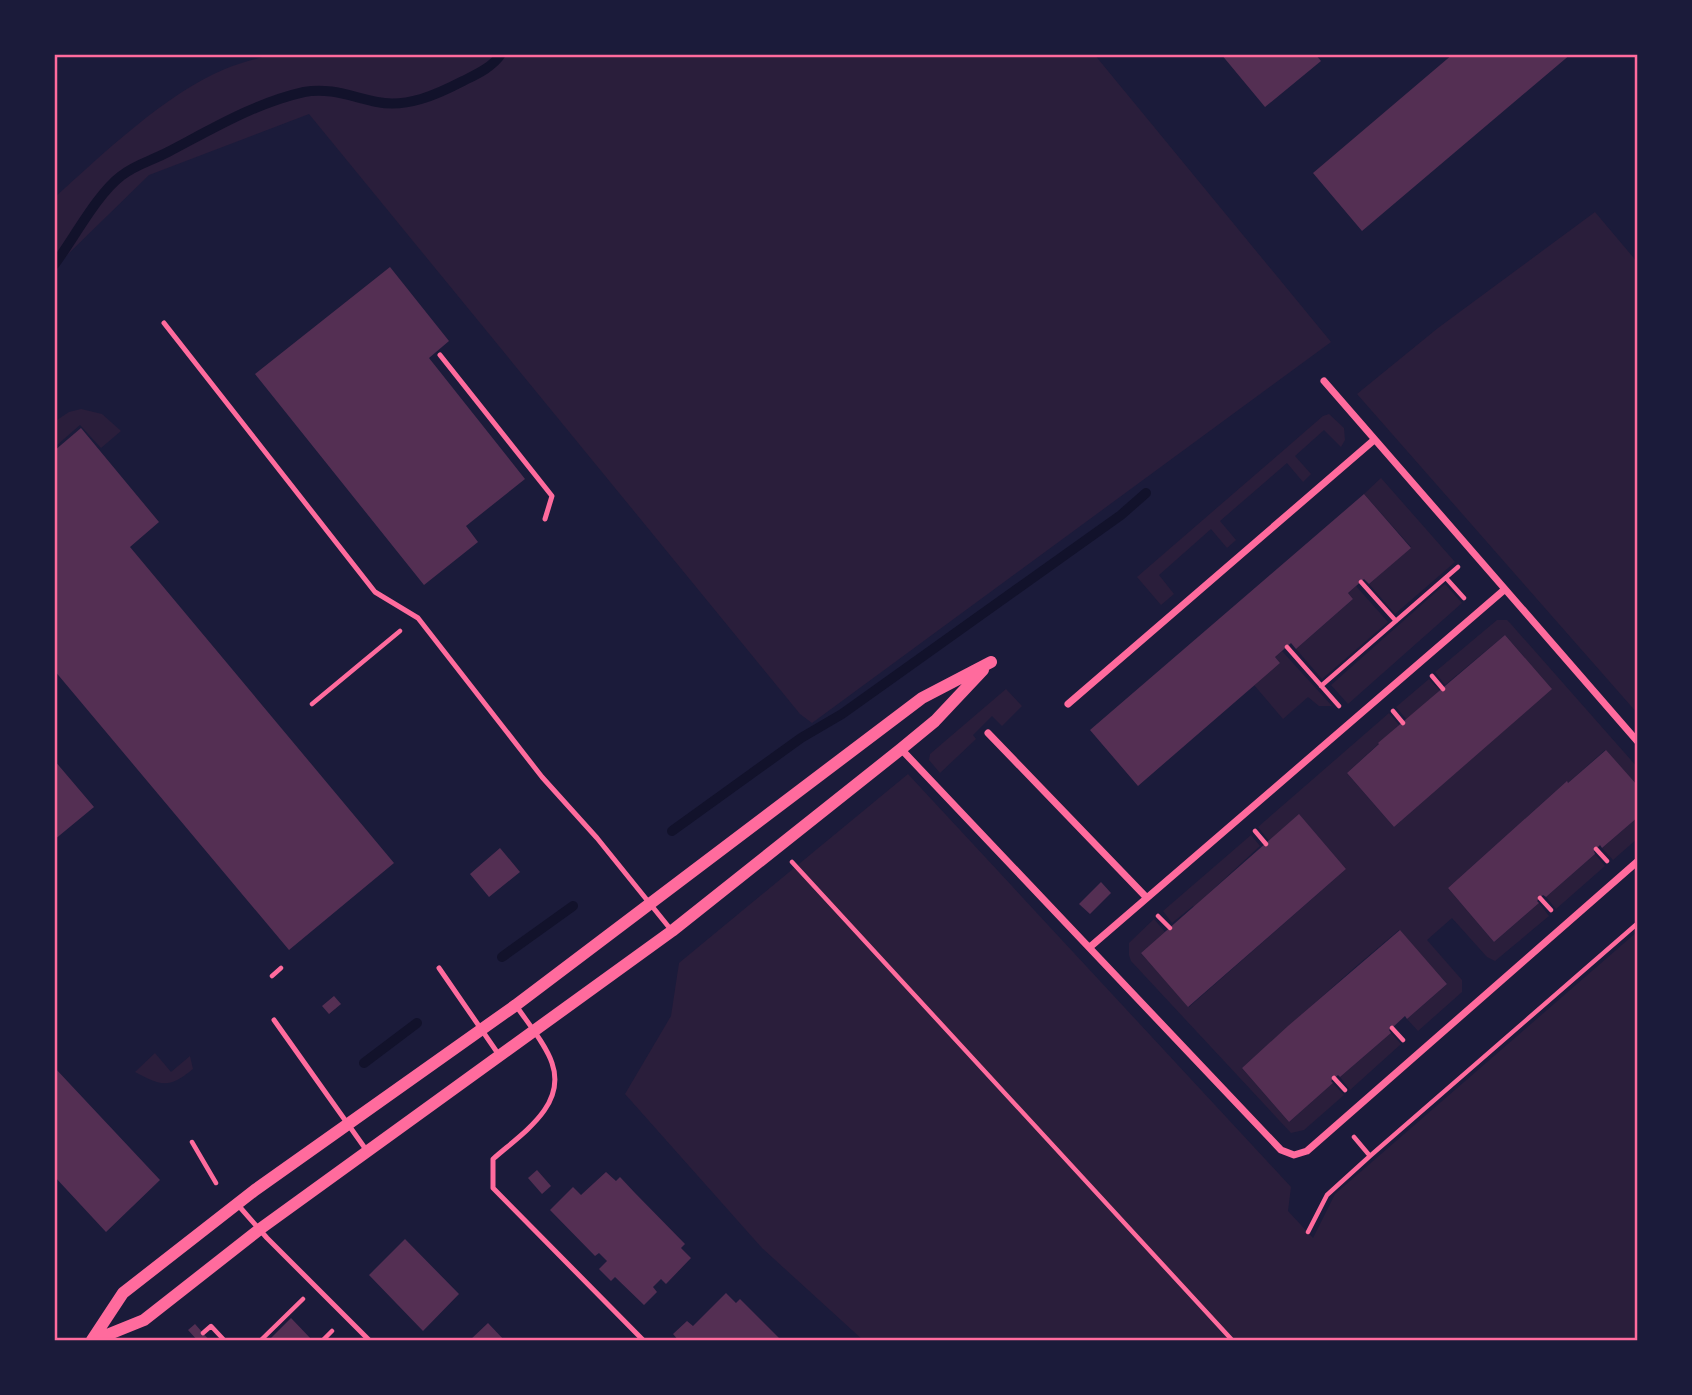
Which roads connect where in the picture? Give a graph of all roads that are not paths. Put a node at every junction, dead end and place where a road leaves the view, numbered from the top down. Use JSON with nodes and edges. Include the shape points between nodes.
{"nodes":[{"id":1,"x":164,"y":323,"type":"dead end"},
{"id":2,"x":440,"y":355,"type":"dead end"},
{"id":3,"x":1324,"y":381,"type":"dead end"},
{"id":4,"x":1374,"y":440,"type":"junction"},
{"id":5,"x":545,"y":519,"type":"dead end"},
{"id":6,"x":1504,"y":590,"type":"junction"},
{"id":7,"x":1068,"y":704,"type":"dead end"},
{"id":8,"x":988,"y":733,"type":"dead end"},
{"id":9,"x":1638,"y":742,"type":"edge"},
{"id":10,"x":901,"y":749,"type":"junction"},
{"id":11,"x":1638,"y":861,"type":"edge"},
{"id":12,"x":1147,"y":898,"type":"junction"},
{"id":13,"x":651,"y":902,"type":"junction"},
{"id":14,"x":672,"y":930,"type":"junction"},
{"id":15,"x":1090,"y":947,"type":"junction"},
{"id":16,"x":439,"y":968,"type":"dead end"},
{"id":17,"x":516,"y":1005,"type":"junction"},
{"id":18,"x":274,"y":1020,"type":"dead end"},
{"id":19,"x":481,"y":1030,"type":"junction"},
{"id":20,"x":533,"y":1031,"type":"junction"},
{"id":21,"x":499,"y":1056,"type":"junction"},
{"id":22,"x":348,"y":1124,"type":"junction"},
{"id":23,"x":367,"y":1151,"type":"junction"},
{"id":24,"x":237,"y":1204,"type":"junction"},
{"id":25,"x":260,"y":1229,"type":"junction"},
{"id":26,"x":92,"y":1340,"type":"edge"},
{"id":27,"x":370,"y":1341,"type":"edge"},
{"id":28,"x":644,"y":1341,"type":"edge"}],
"edges":[{"from":1,"to":13,"type":"lane","via":[[375,592],[418,618],[542,777]]},
{"from":2,"to":5,"type":"lane","via":[[552,496]]},
{"from":3,"to":4,"type":"street"},
{"from":4,"to":6,"type":"street"},
{"from":4,"to":7,"type":"street"},
{"from":6,"to":9,"type":"street"},
{"from":6,"to":12,"type":"street"},
{"from":8,"to":12,"type":"street"},
{"from":10,"to":13,"type":"street","via":[[991,662],[922,698]]},
{"from":10,"to":14,"type":"street"},
{"from":10,"to":15,"type":"street"},
{"from":11,"to":15,"type":"street","via":[[1300,1154],[1287,1154]]},
{"from":12,"to":15,"type":"street"},
{"from":13,"to":14,"type":"lane"},
{"from":13,"to":17,"type":"street"},
{"from":14,"to":20,"type":"street"},
{"from":16,"to":19,"type":"lane"},
{"from":17,"to":19,"type":"street"},
{"from":17,"to":20,"type":"lane"},
{"from":18,"to":22,"type":"lane"},
{"from":19,"to":21,"type":"lane"},
{"from":19,"to":22,"type":"street"},
{"from":20,"to":21,"type":"street"},
{"from":20,"to":28,"type":"lane","via":[[552,1063],[555,1091],[542,1116],[494,1159],[493,1188]]},
{"from":21,"to":23,"type":"street"},
{"from":22,"to":23,"type":"lane"},
{"from":22,"to":24,"type":"street"},
{"from":23,"to":25,"type":"street"},
{"from":24,"to":25,"type":"lane"},
{"from":24,"to":26,"type":"street","via":[[123,1293]]},
{"from":25,"to":26,"type":"street","via":[[144,1320]]},
{"from":25,"to":27,"type":"lane"}]}
